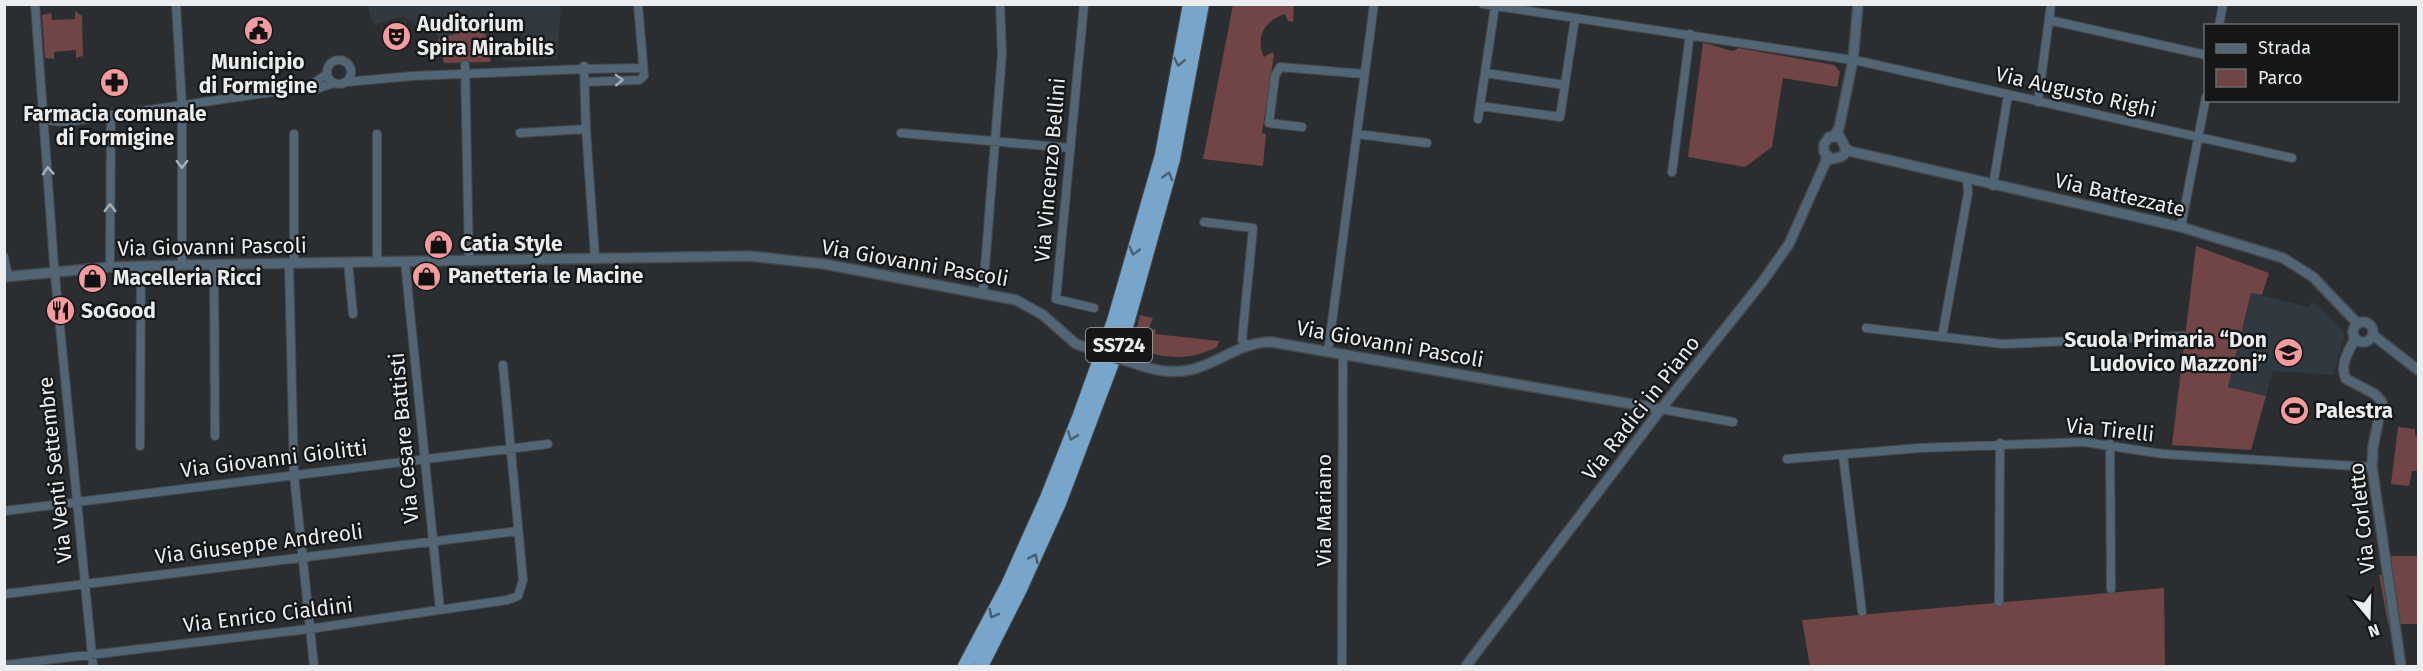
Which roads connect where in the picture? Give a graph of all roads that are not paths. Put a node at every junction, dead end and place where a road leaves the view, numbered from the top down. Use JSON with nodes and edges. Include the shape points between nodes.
{"nodes":[{"id":1,"x":35,"y":4,"type":"edge"},
{"id":2,"x":176,"y":4,"type":"edge"},
{"id":3,"x":638,"y":4,"type":"edge"},
{"id":4,"x":1000,"y":4,"type":"edge"},
{"id":5,"x":1084,"y":4,"type":"edge"},
{"id":6,"x":1190,"y":4,"type":"edge"},
{"id":7,"x":1202,"y":4,"type":"edge"},
{"id":8,"x":1374,"y":4,"type":"edge"},
{"id":9,"x":1483,"y":4,"type":"edge"},
{"id":10,"x":1858,"y":4,"type":"edge"},
{"id":11,"x":2051,"y":4,"type":"edge"},
{"id":12,"x":2223,"y":4,"type":"edge"},
{"id":13,"x":1495,"y":6,"type":"junction"},
{"id":14,"x":1575,"y":18,"type":"junction"},
{"id":15,"x":2049,"y":20,"type":"junction"},
{"id":16,"x":2219,"y":24,"type":"edge"},
{"id":17,"x":1690,"y":34,"type":"junction"},
{"id":18,"x":2204,"y":55,"type":"edge"},
{"id":19,"x":1853,"y":60,"type":"junction"},
{"id":20,"x":584,"y":67,"type":"junction"},
{"id":21,"x":643,"y":68,"type":"junction"},
{"id":22,"x":465,"y":70,"type":"junction"},
{"id":23,"x":351,"y":71,"type":"junction"},
{"id":24,"x":1485,"y":73,"type":"junction"},
{"id":25,"x":327,"y":74,"type":"junction"},
{"id":26,"x":1364,"y":74,"type":"junction"},
{"id":27,"x":370,"y":79,"type":"junction"},
{"id":28,"x":346,"y":82,"type":"junction"},
{"id":29,"x":585,"y":82,"type":"junction"},
{"id":30,"x":334,"y":83,"type":"junction"},
{"id":31,"x":1565,"y":85,"type":"junction"},
{"id":32,"x":308,"y":87,"type":"junction"},
{"id":33,"x":2008,"y":95,"type":"junction"},
{"id":34,"x":2038,"y":102,"type":"junction"},
{"id":35,"x":2204,"y":102,"type":"edge"},
{"id":36,"x":182,"y":106,"type":"junction"},
{"id":37,"x":1480,"y":106,"type":"junction"},
{"id":38,"x":111,"y":115,"type":"junction"},
{"id":39,"x":1478,"y":119,"type":"dead end"},
{"id":40,"x":45,"y":120,"type":"junction"},
{"id":41,"x":1302,"y":127,"type":"dead end"},
{"id":42,"x":586,"y":129,"type":"junction"},
{"id":43,"x":520,"y":133,"type":"dead end"},
{"id":44,"x":901,"y":133,"type":"dead end"},
{"id":45,"x":294,"y":134,"type":"dead end"},
{"id":46,"x":377,"y":134,"type":"dead end"},
{"id":47,"x":1357,"y":134,"type":"junction"},
{"id":48,"x":1837,"y":135,"type":"junction"},
{"id":49,"x":2198,"y":138,"type":"junction"},
{"id":50,"x":996,"y":142,"type":"junction"},
{"id":51,"x":1427,"y":143,"type":"dead end"},
{"id":52,"x":1070,"y":148,"type":"junction"},
{"id":53,"x":1846,"y":151,"type":"junction"},
{"id":54,"x":1827,"y":158,"type":"junction"},
{"id":55,"x":2292,"y":158,"type":"dead end"},
{"id":56,"x":1672,"y":172,"type":"dead end"},
{"id":57,"x":1967,"y":179,"type":"junction"},
{"id":58,"x":1993,"y":186,"type":"junction"},
{"id":59,"x":1204,"y":222,"type":"dead end"},
{"id":60,"x":2181,"y":227,"type":"junction"},
{"id":61,"x":4,"y":257,"type":"edge"},
{"id":62,"x":595,"y":258,"type":"junction"},
{"id":63,"x":469,"y":260,"type":"junction"},
{"id":64,"x":348,"y":262,"type":"junction"},
{"id":65,"x":377,"y":262,"type":"junction"},
{"id":66,"x":405,"y":262,"type":"junction"},
{"id":67,"x":292,"y":263,"type":"junction"},
{"id":68,"x":182,"y":265,"type":"junction"},
{"id":69,"x":214,"y":265,"type":"junction"},
{"id":70,"x":141,"y":266,"type":"junction"},
{"id":71,"x":110,"y":267,"type":"junction"},
{"id":72,"x":55,"y":271,"type":"junction"},
{"id":73,"x":6,"y":276,"type":"edge"},
{"id":74,"x":983,"y":292,"type":"junction"},
{"id":75,"x":1094,"y":308,"type":"dead end"},
{"id":76,"x":353,"y":314,"type":"dead end"},
{"id":77,"x":2358,"y":324,"type":"junction"},
{"id":78,"x":1866,"y":328,"type":"dead end"},
{"id":79,"x":2373,"y":334,"type":"junction"},
{"id":80,"x":2183,"y":336,"type":"dead end"},
{"id":81,"x":1942,"y":337,"type":"junction"},
{"id":82,"x":2355,"y":338,"type":"junction"},
{"id":83,"x":1247,"y":345,"type":"junction"},
{"id":84,"x":1328,"y":352,"type":"junction"},
{"id":85,"x":1343,"y":354,"type":"junction"},
{"id":86,"x":503,"y":365,"type":"dead end"},
{"id":87,"x":2418,"y":370,"type":"edge"},
{"id":88,"x":1661,"y":409,"type":"junction"},
{"id":89,"x":1733,"y":422,"type":"dead end"},
{"id":90,"x":215,"y":436,"type":"dead end"},
{"id":91,"x":548,"y":444,"type":"dead end"},
{"id":92,"x":2000,"y":444,"type":"junction"},
{"id":93,"x":2110,"y":444,"type":"junction"},
{"id":94,"x":140,"y":446,"type":"dead end"},
{"id":95,"x":511,"y":448,"type":"junction"},
{"id":96,"x":1844,"y":454,"type":"junction"},
{"id":97,"x":424,"y":458,"type":"junction"},
{"id":98,"x":1786,"y":459,"type":"dead end"},
{"id":99,"x":2372,"y":467,"type":"junction"},
{"id":100,"x":294,"y":475,"type":"junction"},
{"id":101,"x":76,"y":502,"type":"junction"},
{"id":102,"x":4,"y":511,"type":"edge"},
{"id":103,"x":518,"y":531,"type":"junction"},
{"id":104,"x":432,"y":541,"type":"junction"},
{"id":105,"x":302,"y":558,"type":"junction"},
{"id":106,"x":85,"y":584,"type":"junction"},
{"id":107,"x":2111,"y":589,"type":"dead end"},
{"id":108,"x":4,"y":594,"type":"edge"},
{"id":109,"x":1999,"y":602,"type":"dead end"},
{"id":110,"x":440,"y":610,"type":"junction"},
{"id":111,"x":1862,"y":612,"type":"dead end"},
{"id":112,"x":309,"y":629,"type":"junction"},
{"id":113,"x":92,"y":655,"type":"junction"},
{"id":114,"x":4,"y":665,"type":"edge"},
{"id":115,"x":93,"y":666,"type":"edge"},
{"id":116,"x":314,"y":666,"type":"edge"},
{"id":117,"x":965,"y":666,"type":"edge"},
{"id":118,"x":981,"y":666,"type":"edge"},
{"id":119,"x":1342,"y":666,"type":"edge"},
{"id":120,"x":1466,"y":666,"type":"edge"},
{"id":121,"x":2401,"y":666,"type":"edge"}],
"edges":[{"from":1,"to":40,"type":"street","name":"Via Venti Settembre"},
{"from":2,"to":36,"type":"street"},
{"from":3,"to":21,"type":"street"},
{"from":4,"to":50,"type":"street","via":[[1002,54]]},
{"from":5,"to":52,"type":"street","name":"Via Vincenzo Bellini"},
{"from":6,"to":117,"type":"highway","one_way":true,"via":[[1162,155],[1114,321],[1047,498],[1008,585]]},
{"from":118,"to":7,"type":"highway","number":"SS724","one_way":true,"via":[[1059,503],[1127,323],[1173,159]]},
{"from":8,"to":26,"type":"street"},
{"from":9,"to":13,"type":"street","name":"Via Augusto Righi"},
{"from":10,"to":19,"type":"street","name":"Via Radici in Piano"},
{"from":11,"to":15,"type":"street"},
{"from":12,"to":16,"type":"street"},
{"from":13,"to":14,"type":"street","name":"Via Augusto Righi"},
{"from":13,"to":24,"type":"street"},
{"from":14,"to":17,"type":"street","name":"Via Augusto Righi"},
{"from":14,"to":31,"type":"street"},
{"from":15,"to":18,"type":"street"},
{"from":15,"to":34,"type":"street"},
{"from":17,"to":19,"type":"street","name":"Via Augusto Righi"},
{"from":17,"to":56,"type":"street"},
{"from":19,"to":33,"type":"street","name":"Via Augusto Righi"},
{"from":19,"to":48,"type":"street","name":"Via Radici in Piano"},
{"from":20,"to":21,"type":"street"},
{"from":20,"to":22,"type":"street"},
{"from":20,"to":29,"type":"street"},
{"from":29,"to":21,"type":"street","one_way":true,"via":[[639,80],[644,76]]},
{"from":22,"to":27,"type":"street"},
{"from":22,"to":63,"type":"street"},
{"from":23,"to":25,"type":"street","via":[[347,63],[338,60],[329,65]]},
{"from":23,"to":27,"type":"street"},
{"from":23,"to":28,"type":"street"},
{"from":24,"to":31,"type":"street"},
{"from":24,"to":37,"type":"street"},
{"from":25,"to":30,"type":"street"},
{"from":25,"to":32,"type":"street"},
{"from":26,"to":41,"type":"street","via":[[1280,67],[1275,76],[1269,123]]},
{"from":26,"to":47,"type":"street"},
{"from":27,"to":28,"type":"street"},
{"from":28,"to":30,"type":"street"},
{"from":29,"to":42,"type":"street"},
{"from":30,"to":32,"type":"street","via":[[316,89]]},
{"from":31,"to":37,"type":"street","via":[[1560,117]]},
{"from":32,"to":36,"type":"street"},
{"from":33,"to":34,"type":"street","name":"Via Augusto Righi"},
{"from":33,"to":58,"type":"street"},
{"from":34,"to":49,"type":"street","name":"Via Augusto Righi"},
{"from":35,"to":49,"type":"street"},
{"from":36,"to":38,"type":"street"},
{"from":36,"to":68,"type":"street","one_way":true},
{"from":37,"to":39,"type":"street"},
{"from":38,"to":40,"type":"street","via":[[55,123]]},
{"from":71,"to":38,"type":"street","one_way":true},
{"from":72,"to":40,"type":"street","name":"Via Venti Settembre","one_way":true},
{"from":42,"to":43,"type":"street"},
{"from":42,"to":62,"type":"street"},
{"from":44,"to":50,"type":"street"},
{"from":45,"to":67,"type":"street"},
{"from":46,"to":65,"type":"street"},
{"from":47,"to":51,"type":"street"},
{"from":47,"to":84,"type":"street"},
{"from":48,"to":53,"type":"street","via":[[1844,141]]},
{"from":48,"to":54,"type":"street","name":"Via Radici in Piano","via":[[1824,144]]},
{"from":49,"to":55,"type":"street","name":"Via Augusto Righi"},
{"from":49,"to":60,"type":"street"},
{"from":50,"to":52,"type":"street"},
{"from":50,"to":74,"type":"street"},
{"from":52,"to":75,"type":"street","name":"Via Vincenzo Bellini","via":[[1056,299]]},
{"from":53,"to":54,"type":"street","via":[[1838,158]]},
{"from":53,"to":57,"type":"street","name":"Via Battezzate"},
{"from":54,"to":88,"type":"street","name":"Via Radici in Piano","via":[[1789,244]]},
{"from":57,"to":58,"type":"street","name":"Via Battezzate"},
{"from":57,"to":81,"type":"street","via":[[1968,193]]},
{"from":58,"to":60,"type":"street","name":"Via Battezzate"},
{"from":59,"to":83,"type":"street","via":[[1253,228],[1242,331],[1242,340]]},
{"from":60,"to":77,"type":"street","name":"Via Battezzate","via":[[2283,258],[2313,278]]},
{"from":61,"to":73,"type":"street"},
{"from":62,"to":63,"type":"street","name":"Via Giovanni Pascoli"},
{"from":62,"to":74,"type":"street","name":"Via Giovanni Pascoli","via":[[775,258]]},
{"from":63,"to":66,"type":"street","name":"Via Giovanni Pascoli"},
{"from":64,"to":65,"type":"street","name":"Via Giovanni Pascoli"},
{"from":64,"to":67,"type":"street","name":"Via Giovanni Pascoli"},
{"from":64,"to":76,"type":"street"},
{"from":65,"to":66,"type":"street","name":"Via Giovanni Pascoli"},
{"from":66,"to":97,"type":"street","name":"Via Cesare Battisti"},
{"from":67,"to":69,"type":"street","name":"Via Giovanni Pascoli"},
{"from":67,"to":100,"type":"street"},
{"from":68,"to":69,"type":"street","name":"Via Giovanni Pascoli"},
{"from":68,"to":70,"type":"street","name":"Via Giovanni Pascoli"},
{"from":69,"to":90,"type":"street"},
{"from":70,"to":71,"type":"street","name":"Via Giovanni Pascoli"},
{"from":70,"to":94,"type":"street"},
{"from":71,"to":72,"type":"street","name":"Via Giovanni Pascoli"},
{"from":72,"to":73,"type":"street","name":"Via Giovanni Pascoli"},
{"from":72,"to":101,"type":"street","name":"Via Venti Settembre"},
{"from":74,"to":83,"type":"street","name":"Via Giovanni Pascoli","bridge":true,"via":[[1030,306],[1076,344],[1162,371],[1190,370]]},
{"from":77,"to":79,"type":"street","via":[[2368,324]]},
{"from":77,"to":82,"type":"street","via":[[2354,328]]},
{"from":78,"to":81,"type":"street"},
{"from":79,"to":82,"type":"street","via":[[2366,342]]},
{"from":79,"to":87,"type":"street"},
{"from":80,"to":81,"type":"street","via":[[2003,344]]},
{"from":82,"to":99,"type":"street","name":"Via Corletto","via":[[2342,370],[2346,379],[2382,402]]},
{"from":83,"to":84,"type":"street","name":"Via Giovanni Pascoli","via":[[1271,342]]},
{"from":84,"to":85,"type":"street","name":"Via Giovanni Pascoli"},
{"from":85,"to":88,"type":"street","name":"Via Giovanni Pascoli"},
{"from":85,"to":119,"type":"street","name":"Via Mariano"},
{"from":86,"to":95,"type":"street"},
{"from":88,"to":89,"type":"street"},
{"from":88,"to":120,"type":"street","name":"Via Radici in Piano"},
{"from":91,"to":95,"type":"street","name":"Via Giovanni Giolitti"},
{"from":92,"to":93,"type":"street","name":"Via Tirelli"},
{"from":92,"to":96,"type":"street","name":"Via Tirelli"},
{"from":92,"to":109,"type":"street"},
{"from":93,"to":99,"type":"street","name":"Via Tirelli","via":[[2169,454]]},
{"from":93,"to":107,"type":"street"},
{"from":95,"to":97,"type":"street","name":"Via Giovanni Giolitti"},
{"from":95,"to":103,"type":"street"},
{"from":96,"to":98,"type":"street","name":"Via Tirelli"},
{"from":96,"to":111,"type":"street"},
{"from":97,"to":100,"type":"street","name":"Via Giovanni Giolitti"},
{"from":97,"to":104,"type":"street","name":"Via Cesare Battisti"},
{"from":99,"to":121,"type":"street","name":"Via Corletto"},
{"from":100,"to":101,"type":"street","name":"Via Giovanni Giolitti"},
{"from":100,"to":105,"type":"street"},
{"from":101,"to":102,"type":"street","name":"Via Giovanni Giolitti"},
{"from":101,"to":106,"type":"street","name":"Via Venti Settembre"},
{"from":103,"to":104,"type":"street","name":"Via Giuseppe Andreoli"},
{"from":103,"to":110,"type":"street","name":"Via Enrico Cialdini","via":[[523,580],[518,596]]},
{"from":104,"to":105,"type":"street","name":"Via Giuseppe Andreoli"},
{"from":104,"to":110,"type":"street","name":"Via Cesare Battisti"},
{"from":105,"to":106,"type":"street","name":"Via Giuseppe Andreoli"},
{"from":105,"to":112,"type":"street"},
{"from":106,"to":108,"type":"street","name":"Via Giuseppe Andreoli"},
{"from":106,"to":113,"type":"street","name":"Via Venti Settembre"},
{"from":110,"to":112,"type":"street","name":"Via Enrico Cialdini"},
{"from":112,"to":113,"type":"street","name":"Via Enrico Cialdini"},
{"from":112,"to":116,"type":"street"},
{"from":113,"to":114,"type":"street","name":"Via Enrico Cialdini"},
{"from":113,"to":115,"type":"street","name":"Via Venti Settembre"}]}
